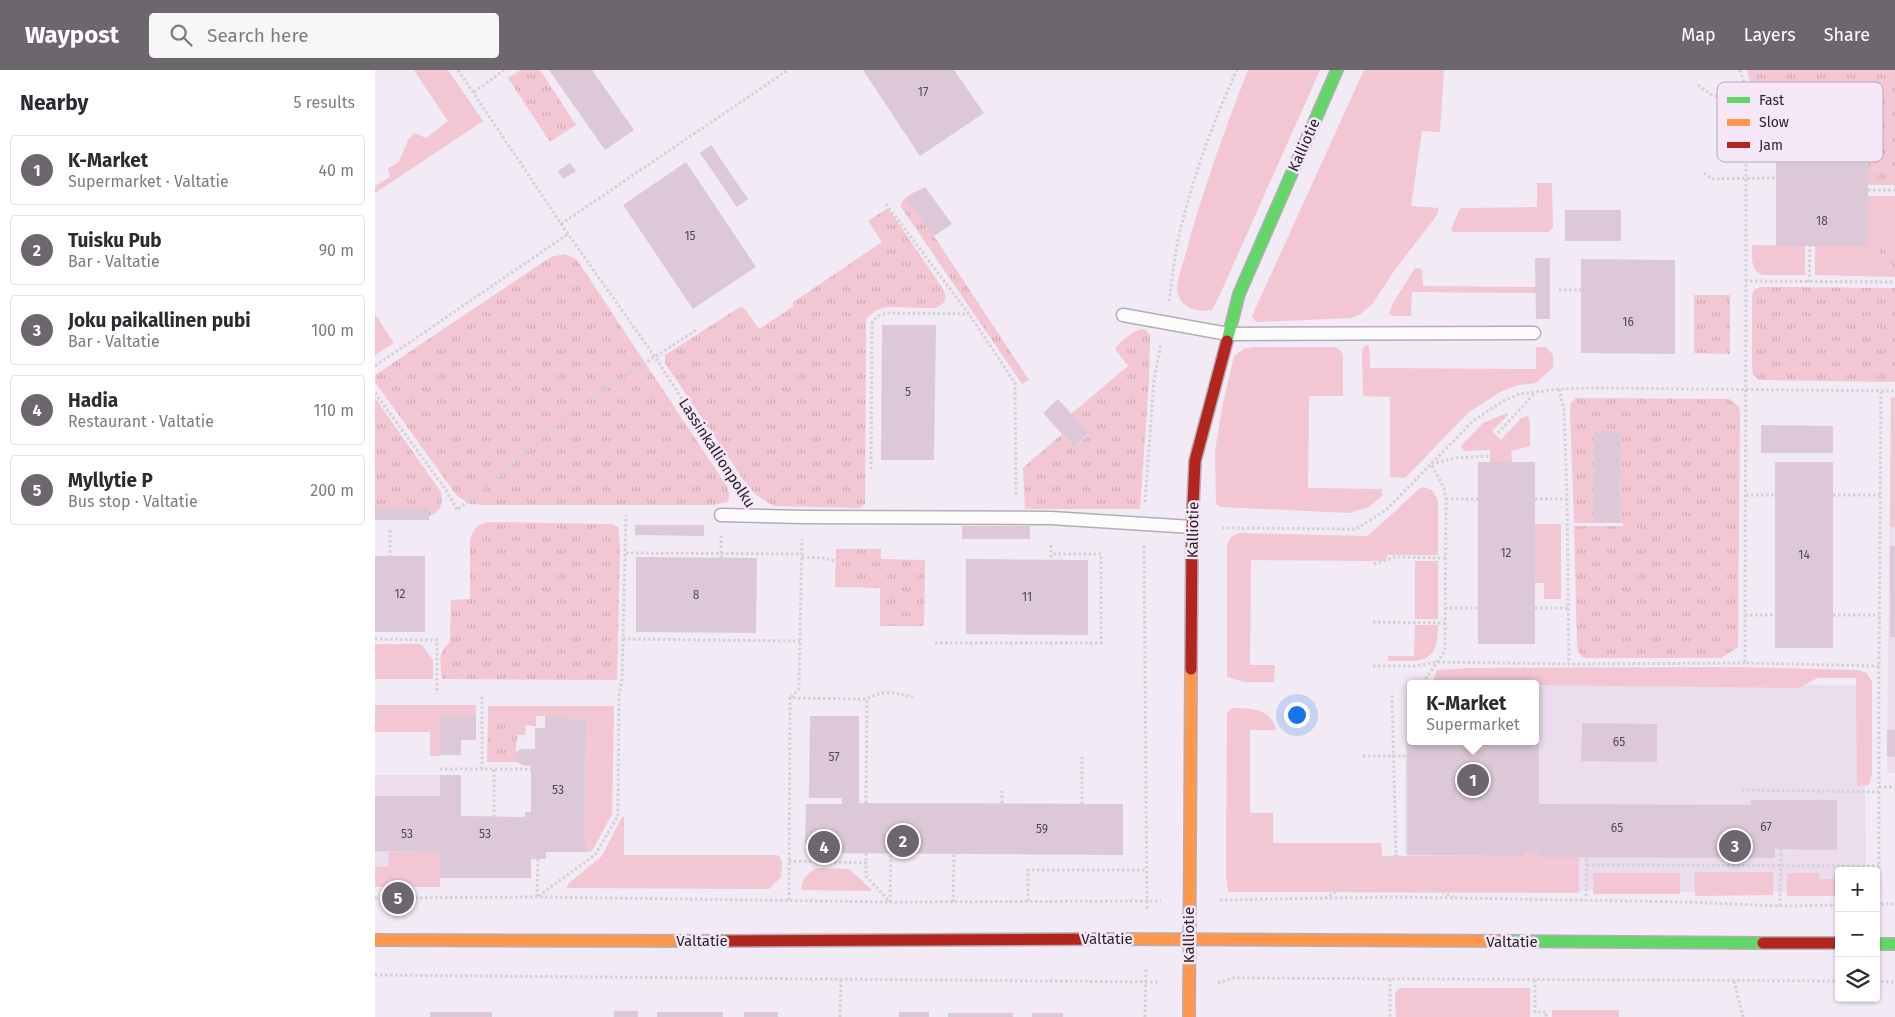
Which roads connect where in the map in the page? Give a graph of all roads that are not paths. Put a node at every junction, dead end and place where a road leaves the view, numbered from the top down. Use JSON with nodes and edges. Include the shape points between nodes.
{"nodes":[{"id":1,"x":1337,"y":70,"type":"edge"},
{"id":2,"x":1123,"y":315,"type":"dead end"},
{"id":3,"x":1534,"y":333,"type":"dead end"},
{"id":4,"x":1228,"y":334,"type":"junction"},
{"id":5,"x":721,"y":516,"type":"dead end"},
{"id":6,"x":1192,"y":527,"type":"junction"},
{"id":7,"x":375,"y":940,"type":"edge"},
{"id":8,"x":1189,"y":940,"type":"junction"},
{"id":9,"x":1835,"y":943,"type":"edge"},
{"id":10,"x":1880,"y":944,"type":"edge"},
{"id":11,"x":1895,"y":944,"type":"edge"},
{"id":12,"x":1189,"y":1017,"type":"edge"}],
"edges":[{"from":1,"to":4,"type":"street","name":"Kalliotie","via":[[1239,294]]},
{"from":2,"to":4,"type":"lane"},
{"from":3,"to":4,"type":"lane"},
{"from":4,"to":6,"type":"street","name":"Kalliotie","via":[[1195,461]]},
{"from":5,"to":6,"type":"lane","name":"Lassinkallionpolku","via":[[1016,518]]},
{"from":6,"to":8,"type":"street","name":"Kalliotie"},
{"from":7,"to":8,"type":"street","name":"Valtatie"},
{"from":8,"to":9,"type":"street","name":"Valtatie"},
{"from":8,"to":12,"type":"street","name":"Kalliotie"},
{"from":10,"to":11,"type":"street"}]}
